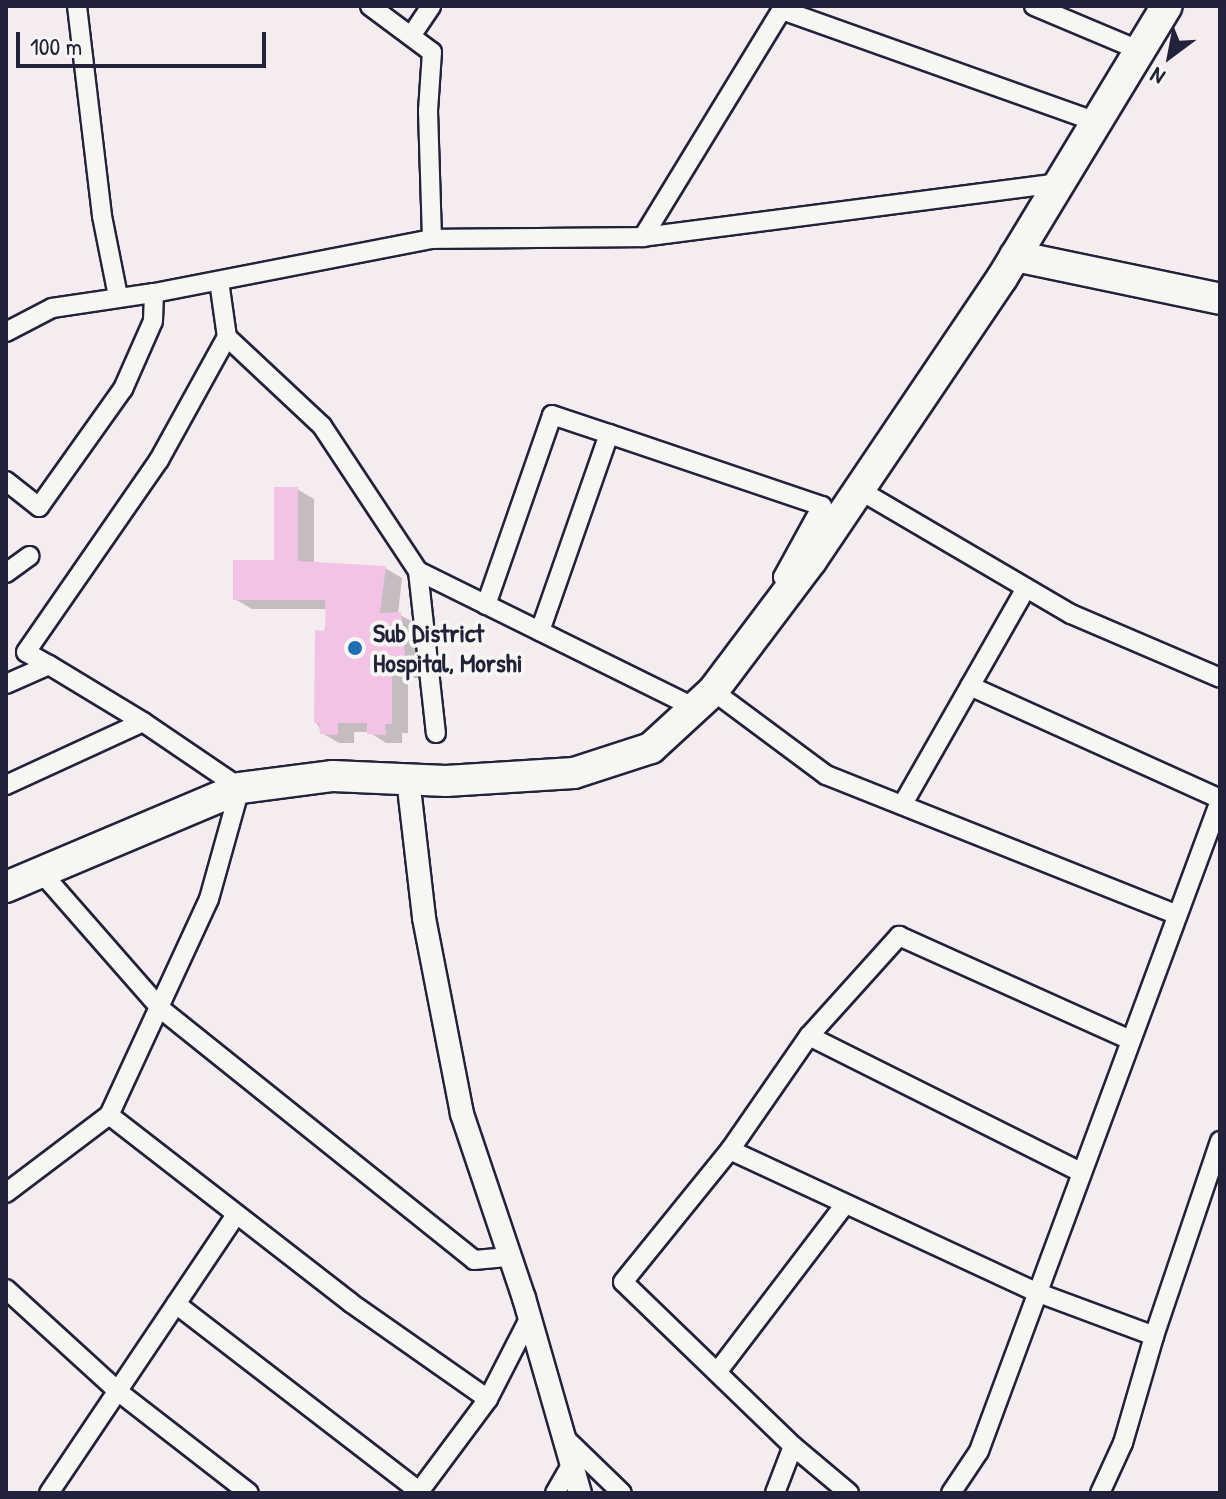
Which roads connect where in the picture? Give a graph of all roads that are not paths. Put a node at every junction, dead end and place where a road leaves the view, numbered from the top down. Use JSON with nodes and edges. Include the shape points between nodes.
{"nodes":[{"id":1,"x":77,"y":6,"type":"edge"},
{"id":2,"x":370,"y":6,"type":"edge"},
{"id":3,"x":431,"y":6,"type":"edge"},
{"id":4,"x":1034,"y":6,"type":"edge"},
{"id":5,"x":1167,"y":6,"type":"edge"},
{"id":6,"x":783,"y":8,"type":"edge"},
{"id":7,"x":411,"y":36,"type":"junction"},
{"id":8,"x":1141,"y":51,"type":"junction"},
{"id":9,"x":1097,"y":122,"type":"junction"},
{"id":10,"x":1059,"y":183,"type":"junction"},
{"id":11,"x":643,"y":237,"type":"junction"},
{"id":12,"x":432,"y":239,"type":"junction"},
{"id":13,"x":1015,"y":256,"type":"junction"},
{"id":14,"x":219,"y":281,"type":"junction"},
{"id":15,"x":154,"y":293,"type":"junction"},
{"id":16,"x":118,"y":296,"type":"junction"},
{"id":17,"x":1220,"y":299,"type":"edge"},
{"id":18,"x":6,"y":332,"type":"edge"},
{"id":19,"x":227,"y":337,"type":"junction"},
{"id":20,"x":609,"y":434,"type":"junction"},
{"id":21,"x":6,"y":481,"type":"edge"},
{"id":22,"x":856,"y":488,"type":"junction"},
{"id":23,"x":29,"y":556,"type":"dead end"},
{"id":24,"x":418,"y":571,"type":"junction"},
{"id":25,"x":6,"y":573,"type":"edge"},
{"id":26,"x":792,"y":586,"type":"junction"},
{"id":27,"x":1026,"y":588,"type":"junction"},
{"id":28,"x":486,"y":605,"type":"junction"},
{"id":29,"x":540,"y":631,"type":"junction"},
{"id":30,"x":49,"y":665,"type":"junction"},
{"id":31,"x":1220,"y":678,"type":"edge"},
{"id":32,"x":6,"y":684,"type":"edge"},
{"id":33,"x":970,"y":686,"type":"junction"},
{"id":34,"x":704,"y":699,"type":"junction"},
{"id":35,"x":143,"y":722,"type":"junction"},
{"id":36,"x":436,"y":733,"type":"dead end"},
{"id":37,"x":408,"y":779,"type":"junction"},
{"id":38,"x":6,"y":785,"type":"edge"},
{"id":39,"x":240,"y":788,"type":"junction"},
{"id":40,"x":1220,"y":800,"type":"edge"},
{"id":41,"x":904,"y":802,"type":"junction"},
{"id":42,"x":41,"y":872,"type":"junction"},
{"id":43,"x":6,"y":887,"type":"edge"},
{"id":44,"x":1177,"y":915,"type":"junction"},
{"id":45,"x":161,"y":1009,"type":"junction"},
{"id":46,"x":809,"y":1036,"type":"junction"},
{"id":47,"x":1130,"y":1040,"type":"junction"},
{"id":48,"x":109,"y":1115,"type":"junction"},
{"id":49,"x":1220,"y":1141,"type":"edge"},
{"id":50,"x":730,"y":1150,"type":"junction"},
{"id":51,"x":1081,"y":1172,"type":"junction"},
{"id":52,"x":1214,"y":1179,"type":"edge"},
{"id":53,"x":6,"y":1193,"type":"edge"},
{"id":54,"x":845,"y":1204,"type":"junction"},
{"id":55,"x":236,"y":1215,"type":"junction"},
{"id":56,"x":510,"y":1257,"type":"junction"},
{"id":57,"x":6,"y":1289,"type":"edge"},
{"id":58,"x":1036,"y":1292,"type":"junction"},
{"id":59,"x":176,"y":1304,"type":"junction"},
{"id":60,"x":530,"y":1317,"type":"junction"},
{"id":61,"x":1154,"y":1336,"type":"junction"},
{"id":62,"x":718,"y":1371,"type":"junction"},
{"id":63,"x":120,"y":1393,"type":"junction"},
{"id":64,"x":488,"y":1399,"type":"junction"},
{"id":65,"x":565,"y":1438,"type":"junction"},
{"id":66,"x":793,"y":1446,"type":"junction"},
{"id":67,"x":572,"y":1463,"type":"junction"},
{"id":68,"x":1108,"y":1490,"type":"edge"},
{"id":69,"x":419,"y":1492,"type":"edge"},
{"id":70,"x":49,"y":1493,"type":"edge"},
{"id":71,"x":249,"y":1493,"type":"edge"},
{"id":72,"x":555,"y":1493,"type":"edge"},
{"id":73,"x":580,"y":1493,"type":"edge"},
{"id":74,"x":622,"y":1493,"type":"edge"},
{"id":75,"x":775,"y":1493,"type":"edge"},
{"id":76,"x":849,"y":1493,"type":"edge"},
{"id":77,"x":951,"y":1493,"type":"edge"}],
"edges":[{"from":1,"to":16,"type":"street","via":[[102,216]]},
{"from":2,"to":7,"type":"street"},
{"from":3,"to":7,"type":"street"},
{"from":4,"to":8,"type":"street"},
{"from":5,"to":8,"type":"highway"},
{"from":6,"to":9,"type":"street"},
{"from":6,"to":11,"type":"street"},
{"from":7,"to":12,"type":"street","via":[[432,52]]},
{"from":8,"to":9,"type":"highway"},
{"from":9,"to":10,"type":"highway"},
{"from":10,"to":11,"type":"street"},
{"from":10,"to":13,"type":"highway"},
{"from":11,"to":12,"type":"street"},
{"from":12,"to":14,"type":"street"},
{"from":13,"to":17,"type":"highway"},
{"from":13,"to":22,"type":"highway"},
{"from":14,"to":15,"type":"street"},
{"from":14,"to":19,"type":"street"},
{"from":15,"to":16,"type":"street"},
{"from":15,"to":21,"type":"street","via":[[153,321],[123,389],[39,507]]},
{"from":16,"to":18,"type":"street","via":[[52,308]]},
{"from":19,"to":24,"type":"street","via":[[322,426]]},
{"from":19,"to":30,"type":"street","via":[[159,460],[26,652]]},
{"from":20,"to":26,"type":"street","via":[[822,506],[783,577]]},
{"from":20,"to":28,"type":"street","via":[[552,415]]},
{"from":20,"to":29,"type":"street"},
{"from":22,"to":26,"type":"highway"},
{"from":22,"to":27,"type":"street"},
{"from":23,"to":25,"type":"street"},
{"from":24,"to":28,"type":"street"},
{"from":24,"to":36,"type":"street"},
{"from":26,"to":34,"type":"highway"},
{"from":27,"to":31,"type":"street","via":[[1071,614]]},
{"from":27,"to":33,"type":"street"},
{"from":28,"to":29,"type":"street"},
{"from":29,"to":34,"type":"street"},
{"from":30,"to":32,"type":"street"},
{"from":30,"to":35,"type":"street"},
{"from":33,"to":40,"type":"street"},
{"from":33,"to":41,"type":"street"},
{"from":34,"to":37,"type":"highway","via":[[651,748],[574,773]]},
{"from":34,"to":41,"type":"street","via":[[826,775]]},
{"from":35,"to":38,"type":"street"},
{"from":35,"to":39,"type":"street"},
{"from":37,"to":39,"type":"highway","via":[[333,776]]},
{"from":37,"to":56,"type":"street","via":[[424,918],[462,1114]]},
{"from":39,"to":42,"type":"highway"},
{"from":39,"to":45,"type":"street","via":[[209,899]]},
{"from":40,"to":44,"type":"street"},
{"from":41,"to":44,"type":"street"},
{"from":42,"to":43,"type":"highway"},
{"from":42,"to":45,"type":"street"},
{"from":44,"to":47,"type":"street"},
{"from":45,"to":48,"type":"street"},
{"from":45,"to":56,"type":"street","via":[[474,1260]]},
{"from":46,"to":47,"type":"street","via":[[899,936]]},
{"from":46,"to":50,"type":"street"},
{"from":46,"to":51,"type":"street"},
{"from":47,"to":51,"type":"street"},
{"from":48,"to":53,"type":"street"},
{"from":48,"to":55,"type":"street"},
{"from":49,"to":52,"type":"street"},
{"from":50,"to":54,"type":"street"},
{"from":50,"to":62,"type":"street","via":[[623,1282]]},
{"from":51,"to":58,"type":"street"},
{"from":52,"to":61,"type":"street"},
{"from":54,"to":58,"type":"street"},
{"from":54,"to":62,"type":"street"},
{"from":55,"to":59,"type":"street"},
{"from":55,"to":64,"type":"street"},
{"from":56,"to":60,"type":"street"},
{"from":57,"to":63,"type":"street"},
{"from":58,"to":61,"type":"street"},
{"from":58,"to":77,"type":"street","via":[[979,1451]]},
{"from":59,"to":63,"type":"street"},
{"from":59,"to":69,"type":"street"},
{"from":60,"to":64,"type":"street"},
{"from":60,"to":65,"type":"street"},
{"from":61,"to":68,"type":"street"},
{"from":62,"to":66,"type":"street"},
{"from":63,"to":70,"type":"street"},
{"from":63,"to":71,"type":"street"},
{"from":64,"to":69,"type":"street"},
{"from":65,"to":67,"type":"street"},
{"from":65,"to":74,"type":"street"},
{"from":66,"to":75,"type":"street"},
{"from":66,"to":76,"type":"street"},
{"from":67,"to":72,"type":"street"},
{"from":67,"to":73,"type":"street"}]}
